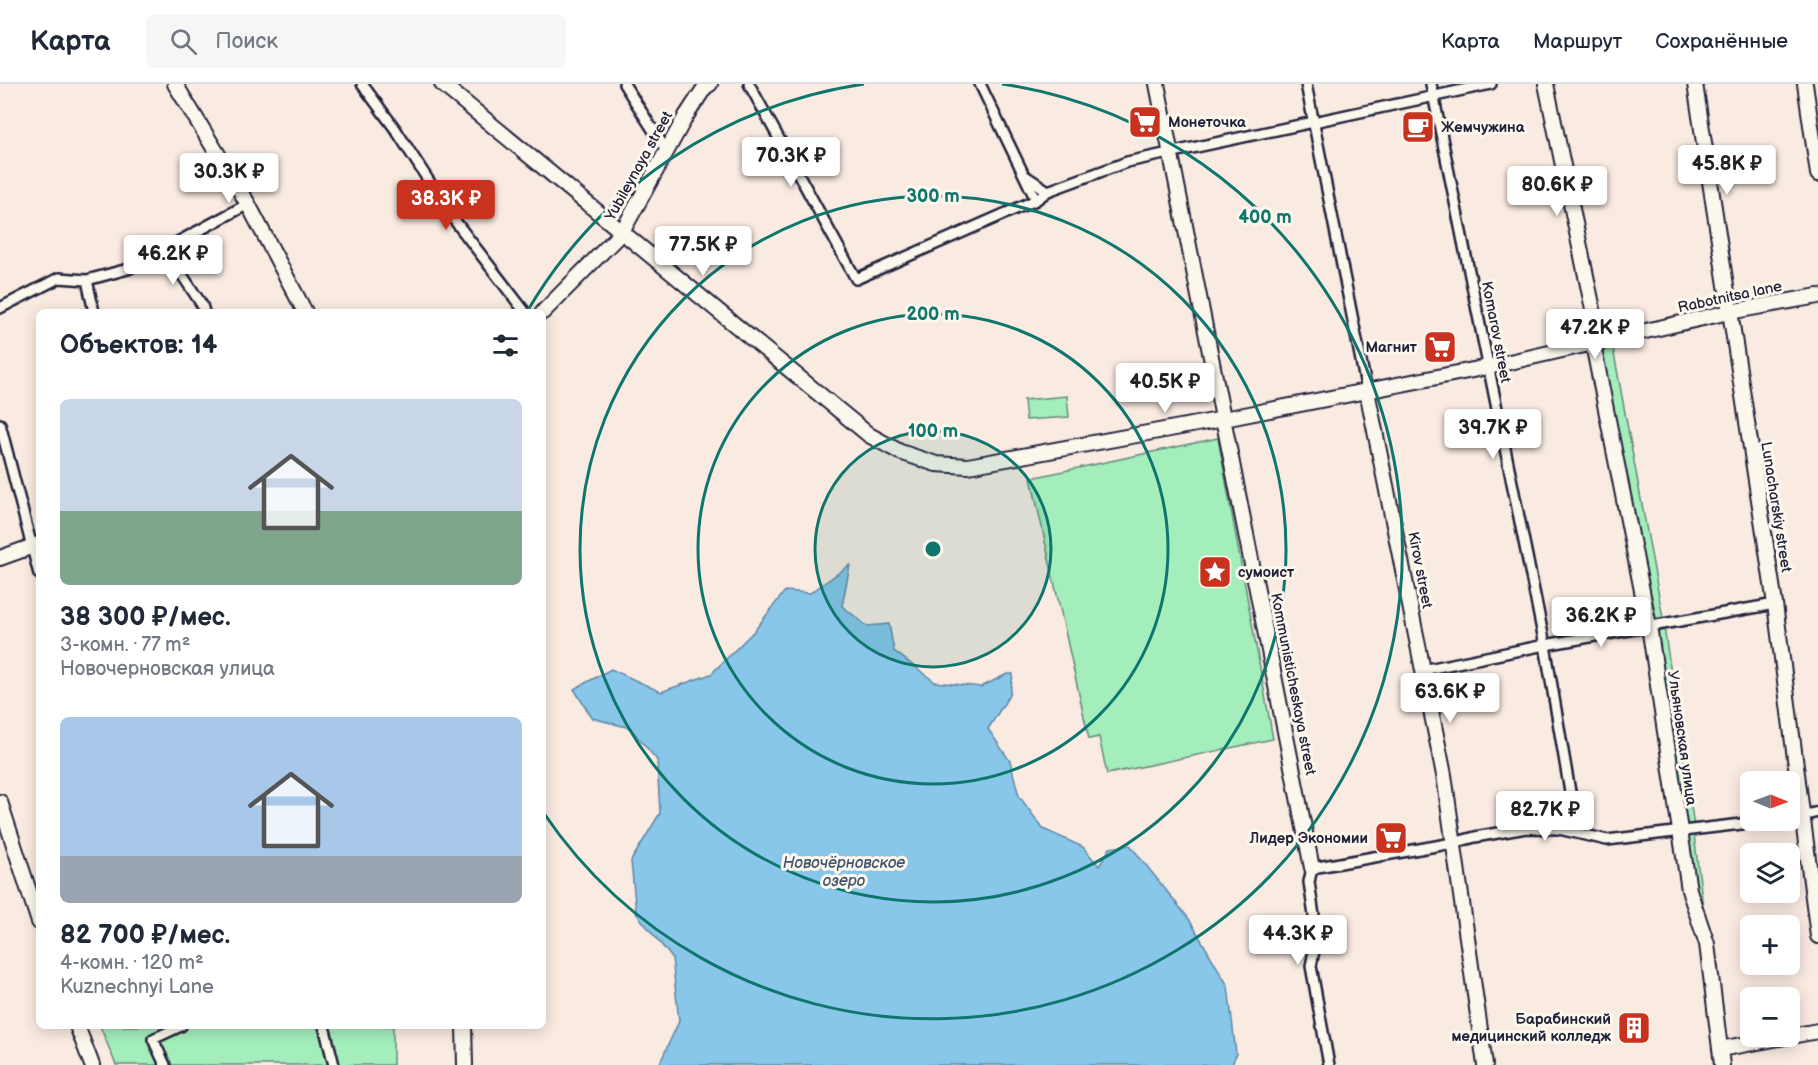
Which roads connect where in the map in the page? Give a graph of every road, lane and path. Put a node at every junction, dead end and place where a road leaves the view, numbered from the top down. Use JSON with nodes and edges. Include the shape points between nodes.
{"nodes":[{"id":1,"x":175,"y":84,"type":"edge"},
{"id":2,"x":362,"y":84,"type":"edge"},
{"id":3,"x":442,"y":84,"type":"edge"},
{"id":4,"x":624,"y":84,"type":"edge"},
{"id":5,"x":710,"y":84,"type":"edge"},
{"id":6,"x":749,"y":84,"type":"edge"},
{"id":7,"x":980,"y":84,"type":"edge"},
{"id":8,"x":1157,"y":84,"type":"edge"},
{"id":9,"x":1306,"y":84,"type":"edge"},
{"id":10,"x":1431,"y":84,"type":"edge"},
{"id":11,"x":1491,"y":84,"type":"edge"},
{"id":12,"x":1546,"y":84,"type":"edge"},
{"id":13,"x":1695,"y":84,"type":"edge"},
{"id":14,"x":1805,"y":84,"type":"edge"},
{"id":15,"x":1433,"y":96,"type":"junction"},
{"id":16,"x":1313,"y":122,"type":"junction"},
{"id":17,"x":667,"y":152,"type":"junction"},
{"id":18,"x":1169,"y":152,"type":"junction"},
{"id":19,"x":1022,"y":174,"type":"junction"},
{"id":20,"x":1818,"y":174,"type":"edge"},
{"id":21,"x":1048,"y":191,"type":"junction"},
{"id":22,"x":1036,"y":200,"type":"junction"},
{"id":23,"x":248,"y":204,"type":"junction"},
{"id":24,"x":622,"y":232,"type":"junction"},
{"id":25,"x":165,"y":249,"type":"junction"},
{"id":26,"x":87,"y":280,"type":"junction"},
{"id":27,"x":1818,"y":296,"type":"edge"},
{"id":28,"x":0,"y":308,"type":"edge"},
{"id":29,"x":93,"y":309,"type":"edge"},
{"id":30,"x":203,"y":309,"type":"edge"},
{"id":31,"x":303,"y":309,"type":"edge"},
{"id":32,"x":523,"y":309,"type":"edge"},
{"id":33,"x":546,"y":309,"type":"edge"},
{"id":34,"x":1729,"y":312,"type":"junction"},
{"id":35,"x":1596,"y":343,"type":"junction"},
{"id":36,"x":1488,"y":368,"type":"junction"},
{"id":37,"x":1367,"y":391,"type":"junction"},
{"id":38,"x":1224,"y":419,"type":"junction"},
{"id":39,"x":0,"y":424,"type":"edge"},
{"id":40,"x":36,"y":545,"type":"edge"},
{"id":41,"x":0,"y":558,"type":"edge"},
{"id":42,"x":1775,"y":604,"type":"junction"},
{"id":43,"x":1648,"y":626,"type":"junction"},
{"id":44,"x":1545,"y":645,"type":"junction"},
{"id":45,"x":1423,"y":670,"type":"junction"},
{"id":46,"x":1791,"y":771,"type":"edge"},
{"id":47,"x":0,"y":802,"type":"edge"},
{"id":48,"x":1818,"y":812,"type":"edge"},
{"id":49,"x":1800,"y":817,"type":"edge"},
{"id":50,"x":1740,"y":824,"type":"edge"},
{"id":51,"x":1798,"y":831,"type":"edge"},
{"id":52,"x":1679,"y":832,"type":"junction"},
{"id":53,"x":1576,"y":833,"type":"junction"},
{"id":54,"x":1453,"y":843,"type":"junction"},
{"id":55,"x":1312,"y":868,"type":"junction"},
{"id":56,"x":36,"y":913,"type":"edge"},
{"id":57,"x":1818,"y":936,"type":"edge"},
{"id":58,"x":78,"y":1029,"type":"edge"},
{"id":59,"x":175,"y":1029,"type":"edge"},
{"id":60,"x":325,"y":1029,"type":"edge"},
{"id":61,"x":464,"y":1029,"type":"edge"},
{"id":62,"x":1818,"y":1031,"type":"edge"},
{"id":63,"x":1720,"y":1049,"type":"junction"},
{"id":64,"x":331,"y":1064,"type":"edge"},
{"id":65,"x":92,"y":1065,"type":"edge"},
{"id":66,"x":165,"y":1065,"type":"edge"},
{"id":67,"x":465,"y":1065,"type":"edge"},
{"id":68,"x":1329,"y":1065,"type":"edge"},
{"id":69,"x":1485,"y":1065,"type":"edge"},
{"id":70,"x":1722,"y":1065,"type":"edge"}],
"edges":[{"from":1,"to":23,"type":"street"},
{"from":2,"to":32,"type":"street","via":[[452,218]]},
{"from":3,"to":24,"type":"street","name":"Rabotnitsa lane"},
{"from":4,"to":17,"type":"street"},
{"from":5,"to":17,"type":"street","name":"Yubileynaya street","via":[[686,116]]},
{"from":6,"to":22,"type":"street","via":[[856,279]]},
{"from":7,"to":19,"type":"street"},
{"from":8,"to":18,"type":"street","name":"Kommunisticheskaya street"},
{"from":9,"to":16,"type":"street","name":"Kirov street"},
{"from":10,"to":15,"type":"street","name":"Komarov street"},
{"from":11,"to":15,"type":"street"},
{"from":12,"to":35,"type":"street","name":"Ульяновская улица"},
{"from":13,"to":34,"type":"street","name":"Lunacharskiy street"},
{"from":14,"to":20,"type":"street"},
{"from":15,"to":16,"type":"street"},
{"from":15,"to":36,"type":"street","name":"Komarov street"},
{"from":16,"to":18,"type":"street"},
{"from":16,"to":37,"type":"street","name":"Kirov street"},
{"from":17,"to":24,"type":"street","name":"Yubileynaya street"},
{"from":18,"to":21,"type":"street","via":[[1126,162]]},
{"from":18,"to":38,"type":"street","name":"Kommunisticheskaya street"},
{"from":19,"to":21,"type":"street"},
{"from":19,"to":22,"type":"street"},
{"from":21,"to":22,"type":"street"},
{"from":23,"to":25,"type":"street"},
{"from":23,"to":31,"type":"street"},
{"from":24,"to":33,"type":"street","name":"Yubileynaya street"},
{"from":24,"to":38,"type":"street","name":"Rabotnitsa lane","via":[[869,435],[900,452],[936,464],[968,466]]},
{"from":25,"to":26,"type":"street","via":[[128,269]]},
{"from":25,"to":30,"type":"street"},
{"from":26,"to":28,"type":"street","via":[[59,278]]},
{"from":26,"to":29,"type":"street"},
{"from":27,"to":34,"type":"street","name":"Rabotnitsa lane"},
{"from":34,"to":35,"type":"street","name":"Rabotnitsa lane"},
{"from":34,"to":42,"type":"street","name":"Lunacharskiy street"},
{"from":35,"to":36,"type":"street","name":"Rabotnitsa lane"},
{"from":35,"to":43,"type":"street","name":"Ульяновская улица"},
{"from":36,"to":37,"type":"street","name":"Rabotnitsa lane"},
{"from":36,"to":44,"type":"street","name":"Komarov street"},
{"from":37,"to":38,"type":"street","name":"Rabotnitsa lane"},
{"from":37,"to":45,"type":"street","name":"Kirov street"},
{"from":38,"to":55,"type":"street","name":"Kommunisticheskaya street"},
{"from":39,"to":40,"type":"street"},
{"from":40,"to":41,"type":"street"},
{"from":42,"to":43,"type":"street"},
{"from":42,"to":46,"type":"street","name":"Lunacharskiy street"},
{"from":43,"to":44,"type":"street"},
{"from":43,"to":52,"type":"street","name":"Ульяновская улица"},
{"from":44,"to":45,"type":"street"},
{"from":44,"to":53,"type":"street","name":"Komarov street"},
{"from":45,"to":54,"type":"street","name":"Kirov street"},
{"from":47,"to":56,"type":"street"},
{"from":48,"to":49,"type":"street"},
{"from":50,"to":52,"type":"street"},
{"from":51,"to":57,"type":"street","name":"Lunacharskiy street"},
{"from":52,"to":53,"type":"street","via":[[1607,840]]},
{"from":52,"to":63,"type":"street","name":"Ульяновская улица","via":[[1689,890],[1707,944]]},
{"from":53,"to":54,"type":"street","via":[[1526,828]]},
{"from":54,"to":55,"type":"street"},
{"from":54,"to":69,"type":"street","name":"Kirov street"},
{"from":55,"to":68,"type":"street","via":[[1309,882],[1317,936],[1311,966]]},
{"from":58,"to":65,"type":"street"},
{"from":59,"to":66,"type":"street","via":[[153,1039]]},
{"from":60,"to":64,"type":"street"},
{"from":61,"to":67,"type":"street"},
{"from":62,"to":63,"type":"street"},
{"from":63,"to":70,"type":"street","name":"Ульяновская улица"}]}
